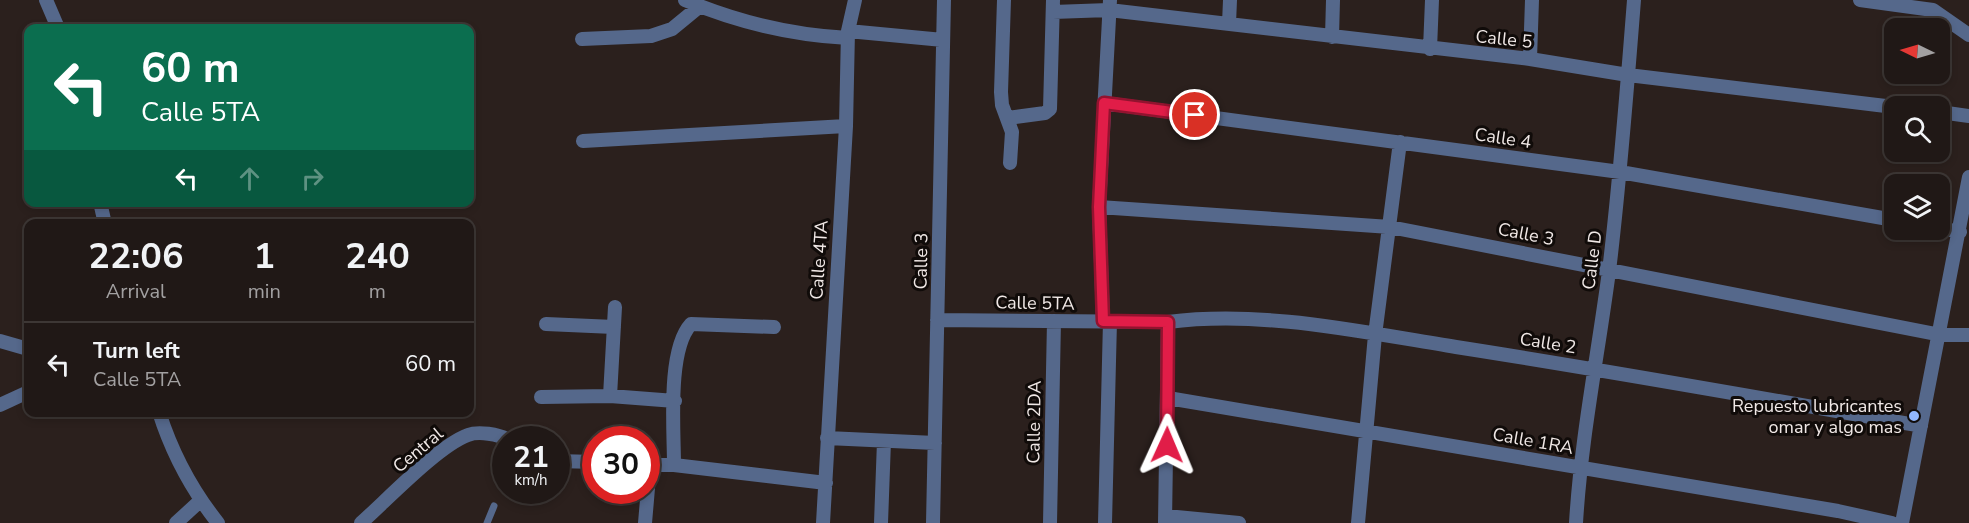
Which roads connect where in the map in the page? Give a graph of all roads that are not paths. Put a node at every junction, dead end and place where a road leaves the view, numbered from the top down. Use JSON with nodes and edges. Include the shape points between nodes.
{"nodes":[{"id":1,"x":46,"y":0,"type":"edge"},
{"id":2,"x":685,"y":0,"type":"edge"},
{"id":3,"x":855,"y":0,"type":"edge"},
{"id":4,"x":944,"y":0,"type":"edge"},
{"id":5,"x":1004,"y":0,"type":"edge"},
{"id":6,"x":1230,"y":0,"type":"edge"},
{"id":7,"x":1333,"y":0,"type":"edge"},
{"id":8,"x":1432,"y":0,"type":"edge"},
{"id":9,"x":1532,"y":0,"type":"edge"},
{"id":10,"x":1634,"y":0,"type":"edge"},
{"id":11,"x":1860,"y":0,"type":"edge"},
{"id":12,"x":1109,"y":5,"type":"edge"},
{"id":13,"x":1933,"y":5,"type":"edge"},
{"id":14,"x":700,"y":6,"type":"junction"},
{"id":15,"x":1053,"y":6,"type":"edge"},
{"id":16,"x":56,"y":24,"type":"edge"},
{"id":17,"x":1229,"y":24,"type":"junction"},
{"id":18,"x":848,"y":34,"type":"junction"},
{"id":19,"x":1969,"y":35,"type":"edge"},
{"id":20,"x":1332,"y":37,"type":"junction"},
{"id":21,"x":582,"y":39,"type":"dead end"},
{"id":22,"x":944,"y":40,"type":"junction"},
{"id":23,"x":1430,"y":49,"type":"junction"},
{"id":24,"x":1530,"y":59,"type":"junction"},
{"id":25,"x":1628,"y":75,"type":"junction"},
{"id":26,"x":1104,"y":103,"type":"junction"},
{"id":27,"x":1884,"y":106,"type":"edge"},
{"id":28,"x":1950,"y":113,"type":"edge"},
{"id":29,"x":1969,"y":116,"type":"edge"},
{"id":30,"x":1008,"y":118,"type":"junction"},
{"id":31,"x":846,"y":126,"type":"junction"},
{"id":32,"x":583,"y":141,"type":"dead end"},
{"id":33,"x":1400,"y":142,"type":"junction"},
{"id":34,"x":1010,"y":163,"type":"dead end"},
{"id":35,"x":1620,"y":172,"type":"junction"},
{"id":36,"x":1969,"y":177,"type":"edge"},
{"id":37,"x":1099,"y":207,"type":"junction"},
{"id":38,"x":1884,"y":218,"type":"edge"},
{"id":39,"x":1390,"y":227,"type":"junction"},
{"id":40,"x":1950,"y":230,"type":"edge"},
{"id":41,"x":1960,"y":232,"type":"junction"},
{"id":42,"x":1609,"y":269,"type":"junction"},
{"id":43,"x":615,"y":307,"type":"dead end"},
{"id":44,"x":937,"y":320,"type":"junction"},
{"id":45,"x":1053,"y":321,"type":"junction"},
{"id":46,"x":1106,"y":321,"type":"junction"},
{"id":47,"x":1168,"y":322,"type":"junction"},
{"id":48,"x":546,"y":324,"type":"dead end"},
{"id":49,"x":614,"y":327,"type":"junction"},
{"id":50,"x":774,"y":327,"type":"dead end"},
{"id":51,"x":1376,"y":334,"type":"junction"},
{"id":52,"x":1941,"y":335,"type":"junction"},
{"id":53,"x":1969,"y":335,"type":"edge"},
{"id":54,"x":0,"y":341,"type":"edge"},
{"id":55,"x":24,"y":348,"type":"edge"},
{"id":56,"x":1595,"y":369,"type":"junction"},
{"id":57,"x":24,"y":394,"type":"edge"},
{"id":58,"x":610,"y":396,"type":"junction"},
{"id":59,"x":541,"y":397,"type":"dead end"},
{"id":60,"x":1168,"y":398,"type":"junction"},
{"id":61,"x":675,"y":401,"type":"junction"},
{"id":62,"x":0,"y":405,"type":"edge"},
{"id":63,"x":161,"y":417,"type":"edge"},
{"id":64,"x":1921,"y":426,"type":"junction"},
{"id":65,"x":1366,"y":431,"type":"junction"},
{"id":66,"x":492,"y":434,"type":"edge"},
{"id":67,"x":827,"y":438,"type":"junction"},
{"id":68,"x":884,"y":441,"type":"junction"},
{"id":69,"x":934,"y":443,"type":"junction"},
{"id":70,"x":660,"y":465,"type":"edge"},
{"id":71,"x":674,"y":465,"type":"junction"},
{"id":72,"x":1579,"y":467,"type":"junction"},
{"id":73,"x":826,"y":483,"type":"junction"},
{"id":74,"x":201,"y":501,"type":"junction"},
{"id":75,"x":646,"y":504,"type":"edge"},
{"id":76,"x":494,"y":506,"type":"dead end"},
{"id":77,"x":1166,"y":519,"type":"edge"},
{"id":78,"x":176,"y":523,"type":"edge"},
{"id":79,"x":218,"y":523,"type":"edge"},
{"id":80,"x":361,"y":523,"type":"edge"},
{"id":81,"x":487,"y":523,"type":"edge"},
{"id":82,"x":645,"y":523,"type":"edge"},
{"id":83,"x":823,"y":523,"type":"edge"},
{"id":84,"x":881,"y":523,"type":"edge"},
{"id":85,"x":933,"y":523,"type":"edge"},
{"id":86,"x":1050,"y":523,"type":"edge"},
{"id":87,"x":1105,"y":523,"type":"edge"},
{"id":88,"x":1239,"y":523,"type":"edge"},
{"id":89,"x":1358,"y":523,"type":"edge"},
{"id":90,"x":1576,"y":523,"type":"edge"},
{"id":91,"x":1892,"y":523,"type":"edge"},
{"id":92,"x":1902,"y":523,"type":"edge"}],
"edges":[{"from":1,"to":16,"type":"street"},
{"from":2,"to":14,"type":"street"},
{"from":3,"to":18,"type":"street","name":"Calle 4TA"},
{"from":4,"to":22,"type":"street","name":"Calle 3"},
{"from":5,"to":30,"type":"street","via":[[1001,92]]},
{"from":6,"to":17,"type":"street"},
{"from":7,"to":20,"type":"street"},
{"from":8,"to":23,"type":"street"},
{"from":9,"to":24,"type":"street"},
{"from":10,"to":25,"type":"street","name":"Calle D"},
{"from":11,"to":13,"type":"street"},
{"from":12,"to":15,"type":"street","name":"Calle 5"},
{"from":12,"to":17,"type":"street","name":"Calle 5"},
{"from":12,"to":26,"type":"street"},
{"from":13,"to":19,"type":"street"},
{"from":14,"to":18,"type":"street","via":[[806,36]]},
{"from":14,"to":21,"type":"street","via":[[672,29],[651,36]]},
{"from":15,"to":30,"type":"street","via":[[1050,109]]},
{"from":17,"to":20,"type":"street","name":"Calle 5"},
{"from":18,"to":22,"type":"street"},
{"from":18,"to":31,"type":"street","name":"Calle 4TA"},
{"from":20,"to":23,"type":"street","name":"Calle 5"},
{"from":22,"to":44,"type":"street","name":"Calle 3"},
{"from":23,"to":24,"type":"street","name":"Calle 5"},
{"from":24,"to":25,"type":"street","name":"Calle 5"},
{"from":25,"to":27,"type":"street","name":"Calle 5"},
{"from":25,"to":35,"type":"street","name":"Calle D"},
{"from":26,"to":33,"type":"street","name":"Calle 4"},
{"from":26,"to":37,"type":"street"},
{"from":28,"to":29,"type":"street"},
{"from":30,"to":34,"type":"street","via":[[1012,132]]},
{"from":31,"to":32,"type":"street"},
{"from":31,"to":67,"type":"street","name":"Calle 4TA"},
{"from":33,"to":35,"type":"street","name":"Calle 4"},
{"from":33,"to":39,"type":"street"},
{"from":35,"to":38,"type":"street","name":"Calle 4"},
{"from":35,"to":42,"type":"street","name":"Calle D"},
{"from":36,"to":41,"type":"street"},
{"from":37,"to":39,"type":"street","name":"Calle 3"},
{"from":37,"to":46,"type":"street"},
{"from":39,"to":42,"type":"street","name":"Calle 3"},
{"from":39,"to":51,"type":"street"},
{"from":40,"to":41,"type":"street"},
{"from":41,"to":52,"type":"street"},
{"from":42,"to":52,"type":"street","name":"Calle 3"},
{"from":42,"to":56,"type":"street","name":"Calle D"},
{"from":43,"to":49,"type":"street"},
{"from":44,"to":45,"type":"street","name":"Calle 5TA"},
{"from":44,"to":69,"type":"street","name":"Calle 3"},
{"from":45,"to":46,"type":"street","name":"Calle 5TA"},
{"from":45,"to":86,"type":"street","name":"Calle 2DA"},
{"from":46,"to":47,"type":"street","name":"Calle 5TA"},
{"from":46,"to":87,"type":"street"},
{"from":47,"to":51,"type":"street","name":"Calle 2","via":[[1205,317],[1289,321]]},
{"from":47,"to":60,"type":"street"},
{"from":48,"to":49,"type":"street"},
{"from":49,"to":58,"type":"street"},
{"from":50,"to":61,"type":"street","via":[[691,324],[682,334],[677,358]]},
{"from":51,"to":56,"type":"street","name":"Calle 2"},
{"from":51,"to":65,"type":"street"},
{"from":52,"to":53,"type":"street","name":"Calle 3"},
{"from":52,"to":64,"type":"street"},
{"from":54,"to":55,"type":"street"},
{"from":56,"to":64,"type":"street","name":"Calle 2"},
{"from":56,"to":72,"type":"street","name":"Calle D"},
{"from":57,"to":62,"type":"street"},
{"from":58,"to":59,"type":"street"},
{"from":58,"to":61,"type":"street"},
{"from":60,"to":65,"type":"street","name":"Calle 1RA"},
{"from":60,"to":77,"type":"street"},
{"from":61,"to":71,"type":"street"},
{"from":63,"to":74,"type":"street","via":[[171,448]]},
{"from":64,"to":92,"type":"street"},
{"from":65,"to":72,"type":"street","name":"Calle 1RA"},
{"from":65,"to":89,"type":"street"},
{"from":66,"to":80,"type":"street","name":"Central","via":[[470,433],[449,445]]},
{"from":67,"to":68,"type":"street"},
{"from":67,"to":73,"type":"street","name":"Calle 4TA"},
{"from":68,"to":69,"type":"street"},
{"from":68,"to":84,"type":"street"},
{"from":69,"to":85,"type":"street","name":"Calle 3"},
{"from":70,"to":71,"type":"street"},
{"from":71,"to":73,"type":"street"},
{"from":72,"to":90,"type":"street","name":"Calle D"},
{"from":72,"to":91,"type":"street","name":"Calle 1RA"},
{"from":73,"to":83,"type":"street","name":"Calle 4TA"},
{"from":74,"to":78,"type":"street"},
{"from":74,"to":79,"type":"street"},
{"from":75,"to":82,"type":"street"},
{"from":76,"to":81,"type":"lane"},
{"from":77,"to":88,"type":"street"}]}
